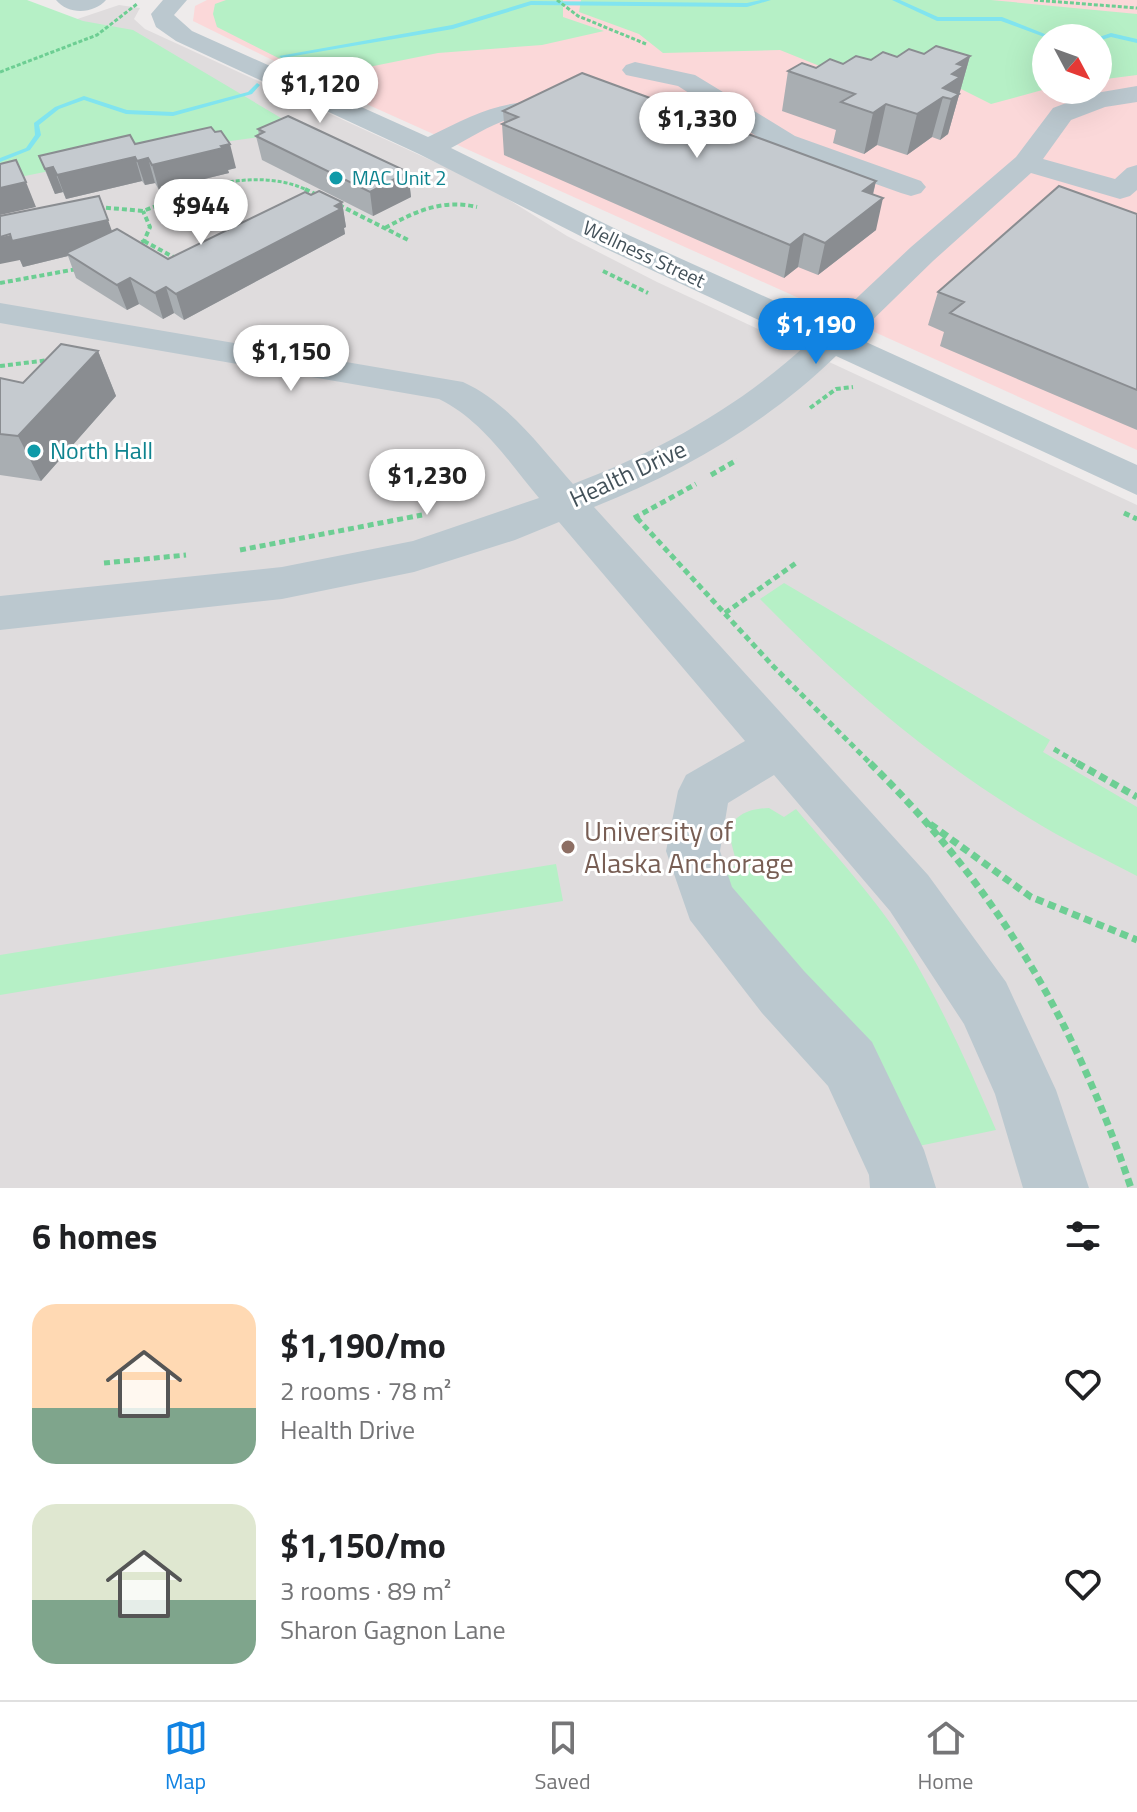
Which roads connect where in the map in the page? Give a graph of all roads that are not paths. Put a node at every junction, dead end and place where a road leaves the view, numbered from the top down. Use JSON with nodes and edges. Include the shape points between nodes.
{"nodes":[{"id":1,"x":67,"y":0,"type":"edge"},
{"id":2,"x":95,"y":0,"type":"edge"},
{"id":3,"x":160,"y":5,"type":"edge"},
{"id":4,"x":635,"y":70,"type":"dead end"},
{"id":5,"x":1137,"y":94,"type":"edge"},
{"id":6,"x":560,"y":113,"type":"edge"},
{"id":7,"x":429,"y":148,"type":"junction"},
{"id":8,"x":1026,"y":163,"type":"junction"},
{"id":9,"x":1137,"y":174,"type":"edge"},
{"id":10,"x":911,"y":187,"type":"dead end"},
{"id":11,"x":0,"y":313,"type":"edge"},
{"id":12,"x":833,"y":341,"type":"junction"},
{"id":13,"x":1130,"y":497,"type":"edge"},
{"id":14,"x":567,"y":503,"type":"junction"},
{"id":15,"x":0,"y":613,"type":"edge"},
{"id":16,"x":780,"y":745,"type":"junction"},
{"id":17,"x":903,"y":1188,"type":"edge"},
{"id":18,"x":1056,"y":1188,"type":"edge"}],
"edges":[{"from":1,"to":2,"type":"street","via":[[79,5]]},
{"from":3,"to":7,"type":"street","name":"Wellness Street","via":[[164,22],[184,36]]},
{"from":4,"to":10,"type":"street","via":[[686,80],[785,142]]},
{"from":5,"to":8,"type":"street","name":"Health Drive","via":[[1062,114]]},
{"from":6,"to":7,"type":"street","via":[[537,106],[511,109]]},
{"from":7,"to":12,"type":"street","name":"Wellness Street"},
{"from":8,"to":9,"type":"street","via":[[1120,190]]},
{"from":8,"to":12,"type":"street","name":"Health Drive"},
{"from":11,"to":14,"type":"street","via":[[450,390],[490,416]]},
{"from":12,"to":13,"type":"street","name":"Wellness Street"},
{"from":12,"to":14,"type":"street","name":"Health Drive","via":[[720,429],[639,474]]},
{"from":14,"to":15,"type":"street","name":"Health Drive","via":[[414,556],[282,583]]},
{"from":14,"to":16,"type":"street"},
{"from":16,"to":17,"type":"street","via":[[704,791],[693,851],[710,902],[850,1064],[901,1173]]},
{"from":16,"to":18,"type":"street","via":[[909,893],[985,1003],[1025,1090]]}]}
